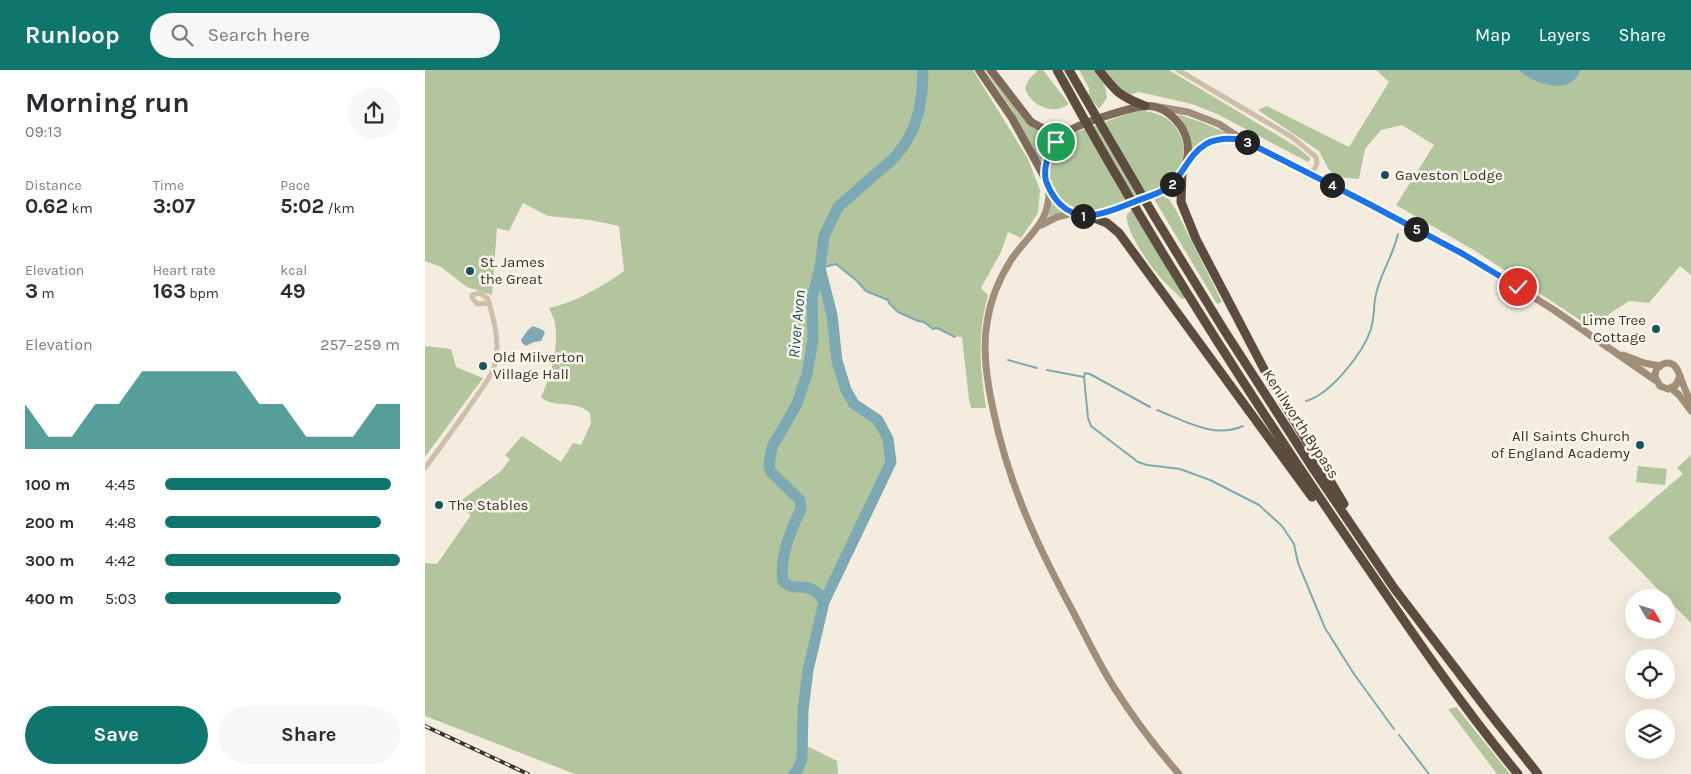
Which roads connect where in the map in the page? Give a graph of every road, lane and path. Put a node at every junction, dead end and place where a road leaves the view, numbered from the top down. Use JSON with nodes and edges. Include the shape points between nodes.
{"nodes":[{"id":1,"x":979,"y":70,"type":"edge"},
{"id":2,"x":991,"y":70,"type":"edge"},
{"id":3,"x":1057,"y":70,"type":"edge"},
{"id":4,"x":1069,"y":70,"type":"edge"},
{"id":5,"x":1099,"y":70,"type":"edge"},
{"id":6,"x":1178,"y":70,"type":"edge"},
{"id":7,"x":1145,"y":106,"type":"junction"},
{"id":8,"x":1159,"y":107,"type":"junction"},
{"id":9,"x":1067,"y":132,"type":"junction"},
{"id":10,"x":1243,"y":140,"type":"junction"},
{"id":11,"x":1187,"y":162,"type":"junction"},
{"id":12,"x":1182,"y":173,"type":"junction"},
{"id":13,"x":1312,"y":174,"type":"junction"},
{"id":14,"x":1046,"y":180,"type":"junction"},
{"id":15,"x":1049,"y":188,"type":"junction"},
{"id":16,"x":1073,"y":213,"type":"junction"},
{"id":17,"x":1089,"y":216,"type":"junction"},
{"id":18,"x":1039,"y":226,"type":"junction"},
{"id":19,"x":489,"y":303,"type":"dead end"},
{"id":20,"x":1616,"y":352,"type":"junction"},
{"id":21,"x":1660,"y":366,"type":"junction"},
{"id":22,"x":1680,"y":376,"type":"junction"},
{"id":23,"x":1655,"y":380,"type":"junction"},
{"id":24,"x":1671,"y":388,"type":"junction"},
{"id":25,"x":1691,"y":402,"type":"edge"},
{"id":26,"x":1691,"y":411,"type":"edge"},
{"id":27,"x":425,"y":468,"type":"edge"},
{"id":28,"x":1367,"y":548,"type":"junction"},
{"id":29,"x":1420,"y":644,"type":"junction"},
{"id":30,"x":1179,"y":774,"type":"edge"},
{"id":31,"x":1518,"y":774,"type":"edge"},
{"id":32,"x":1538,"y":774,"type":"edge"}],
"edges":[{"from":1,"to":14,"type":"main road","via":[[1012,118]]},
{"from":2,"to":9,"type":"main road","via":[[1031,122],[1046,130]]},
{"from":3,"to":29,"type":"highway","name":"Kenilworth Bypass","via":[[1143,220],[1259,406]]},
{"from":4,"to":28,"type":"highway","name":"Kenilworth Bypass","via":[[1105,135],[1249,369]]},
{"from":5,"to":7,"type":"highway","via":[[1119,94]]},
{"from":6,"to":13,"type":"street","via":[[1297,141],[1316,158]]},
{"from":7,"to":8,"type":"main road"},
{"from":7,"to":9,"type":"main road","via":[[1127,109]]},
{"from":8,"to":10,"type":"street","via":[[1201,116]]},
{"from":8,"to":11,"type":"main road","via":[[1183,131],[1188,146]]},
{"from":9,"to":14,"type":"main road","via":[[1049,153]]},
{"from":10,"to":11,"type":"street","via":[[1227,138],[1211,142]]},
{"from":10,"to":13,"type":"street"},
{"from":11,"to":12,"type":"main road"},
{"from":12,"to":17,"type":"main road","via":[[1164,190]]},
{"from":12,"to":28,"type":"highway","via":[[1182,208],[1196,239],[1267,373]]},
{"from":13,"to":20,"type":"street","via":[[1486,267]]},
{"from":14,"to":15,"type":"main road"},
{"from":15,"to":16,"type":"main road","via":[[1058,202]]},
{"from":15,"to":18,"type":"street","via":[[1047,210]]},
{"from":16,"to":17,"type":"main road"},
{"from":16,"to":18,"type":"street"},
{"from":17,"to":29,"type":"highway","via":[[1107,223],[1119,233]]},
{"from":18,"to":30,"type":"street","via":[[1004,272],[987,320],[987,374],[999,436],[1019,500],[1048,567],[1116,690]]},
{"from":19,"to":27,"type":"street","via":[[496,342],[494,367],[482,390]]},
{"from":20,"to":21,"type":"street"},
{"from":20,"to":23,"type":"street"},
{"from":21,"to":22,"type":"street","via":[[1673,365]]},
{"from":21,"to":23,"type":"street","via":[[1655,372]]},
{"from":22,"to":24,"type":"street"},
{"from":22,"to":25,"type":"street"},
{"from":23,"to":24,"type":"street","via":[[1661,388]]},
{"from":24,"to":26,"type":"street"},
{"from":28,"to":32,"type":"highway","name":"Kenilworth Bypass","via":[[1394,588]]},
{"from":29,"to":31,"type":"highway","name":"Kenilworth Bypass"}]}
